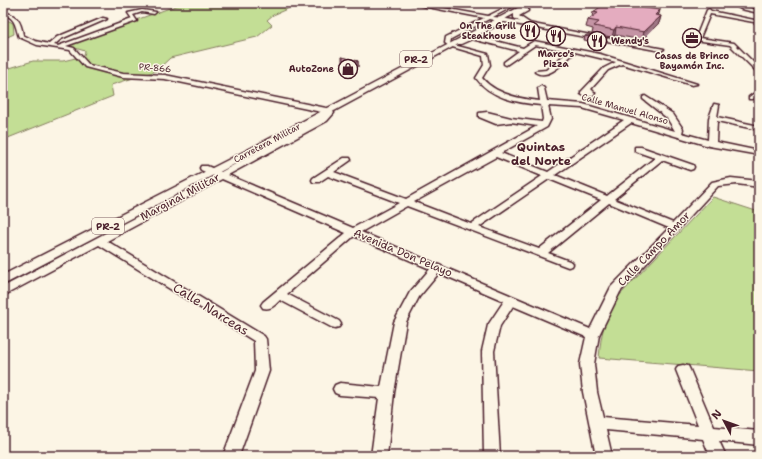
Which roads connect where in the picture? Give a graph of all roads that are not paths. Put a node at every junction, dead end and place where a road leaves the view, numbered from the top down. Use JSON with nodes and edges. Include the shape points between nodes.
{"nodes":[{"id":1,"x":408,"y":3,"type":"edge"},
{"id":2,"x":421,"y":3,"type":"edge"},
{"id":3,"x":516,"y":3,"type":"edge"},
{"id":4,"x":524,"y":3,"type":"edge"},
{"id":5,"x":531,"y":3,"type":"edge"},
{"id":6,"x":732,"y":3,"type":"edge"},
{"id":7,"x":759,"y":12,"type":"edge"},
{"id":8,"x":3,"y":13,"type":"edge"},
{"id":9,"x":105,"y":19,"type":"dead end"},
{"id":10,"x":495,"y":19,"type":"junction"},
{"id":11,"x":135,"y":20,"type":"dead end"},
{"id":12,"x":759,"y":22,"type":"edge"},
{"id":13,"x":529,"y":25,"type":"junction"},
{"id":14,"x":472,"y":37,"type":"junction"},
{"id":15,"x":449,"y":42,"type":"junction"},
{"id":16,"x":50,"y":46,"type":"junction"},
{"id":17,"x":59,"y":47,"type":"junction"},
{"id":18,"x":661,"y":49,"type":"dead end"},
{"id":19,"x":523,"y":50,"type":"junction"},
{"id":20,"x":574,"y":50,"type":"junction"},
{"id":21,"x":621,"y":62,"type":"junction"},
{"id":22,"x":506,"y":64,"type":"dead end"},
{"id":23,"x":538,"y":72,"type":"dead end"},
{"id":24,"x":759,"y":72,"type":"edge"},
{"id":25,"x":692,"y":85,"type":"dead end"},
{"id":26,"x":541,"y":88,"type":"dead end"},
{"id":27,"x":587,"y":89,"type":"dead end"},
{"id":28,"x":759,"y":92,"type":"edge"},
{"id":29,"x":645,"y":98,"type":"dead end"},
{"id":30,"x":751,"y":98,"type":"dead end"},
{"id":31,"x":544,"y":103,"type":"junction"},
{"id":32,"x":716,"y":105,"type":"dead end"},
{"id":33,"x":325,"y":109,"type":"junction"},
{"id":34,"x":714,"y":118,"type":"junction"},
{"id":35,"x":511,"y":120,"type":"dead end"},
{"id":36,"x":630,"y":120,"type":"junction"},
{"id":37,"x":544,"y":125,"type":"junction"},
{"id":38,"x":759,"y":128,"type":"edge"},
{"id":39,"x":678,"y":135,"type":"junction"},
{"id":40,"x":712,"y":144,"type":"junction"},
{"id":41,"x":638,"y":149,"type":"dead end"},
{"id":42,"x":759,"y":153,"type":"edge"},
{"id":43,"x":496,"y":154,"type":"junction"},
{"id":44,"x":660,"y":157,"type":"junction"},
{"id":45,"x":347,"y":160,"type":"dead end"},
{"id":46,"x":690,"y":167,"type":"dead end"},
{"id":47,"x":213,"y":172,"type":"junction"},
{"id":48,"x":328,"y":172,"type":"junction"},
{"id":49,"x":548,"y":175,"type":"junction"},
{"id":50,"x":316,"y":180,"type":"dead end"},
{"id":51,"x":759,"y":184,"type":"edge"},
{"id":52,"x":607,"y":200,"type":"junction"},
{"id":53,"x":408,"y":203,"type":"junction"},
{"id":54,"x":128,"y":224,"type":"junction"},
{"id":55,"x":472,"y":227,"type":"junction"},
{"id":56,"x":675,"y":227,"type":"junction"},
{"id":57,"x":353,"y":232,"type":"junction"},
{"id":58,"x":84,"y":237,"type":"junction"},
{"id":59,"x":99,"y":240,"type":"junction"},
{"id":60,"x":541,"y":253,"type":"junction"},
{"id":61,"x":568,"y":264,"type":"dead end"},
{"id":62,"x":437,"y":268,"type":"junction"},
{"id":63,"x":3,"y":272,"type":"edge"},
{"id":64,"x":3,"y":281,"type":"edge"},
{"id":65,"x":3,"y":292,"type":"edge"},
{"id":66,"x":280,"y":295,"type":"junction"},
{"id":67,"x":511,"y":300,"type":"junction"},
{"id":68,"x":267,"y":305,"type":"dead end"},
{"id":69,"x":335,"y":324,"type":"dead end"},
{"id":70,"x":593,"y":335,"type":"junction"},
{"id":71,"x":684,"y":370,"type":"dead end"},
{"id":72,"x":340,"y":389,"type":"dead end"},
{"id":73,"x":387,"y":393,"type":"junction"},
{"id":74,"x":596,"y":423,"type":"junction"},
{"id":75,"x":709,"y":434,"type":"junction"},
{"id":76,"x":759,"y":438,"type":"edge"},
{"id":77,"x":231,"y":456,"type":"edge"},
{"id":78,"x":379,"y":456,"type":"edge"},
{"id":79,"x":492,"y":456,"type":"edge"},
{"id":80,"x":604,"y":456,"type":"edge"},
{"id":81,"x":718,"y":456,"type":"edge"}],
"edges":[{"from":1,"to":10,"type":"street"},
{"from":2,"to":10,"type":"street"},
{"from":3,"to":10,"type":"street"},
{"from":4,"to":10,"type":"main road","name":"Carretera Militar","number":"PR-2"},
{"from":5,"to":10,"type":"main road","name":"Carretera Militar","number":"PR-2"},
{"from":5,"to":13,"type":"main road","via":[[529,8],[516,16]]},
{"from":6,"to":7,"type":"street"},
{"from":8,"to":16,"type":"street","name":"PR-866","number":"PR-866","via":[[17,20],[21,36],[38,45]]},
{"from":9,"to":16,"type":"street","via":[[59,38]]},
{"from":10,"to":13,"type":"street"},
{"from":10,"to":14,"type":"street"},
{"from":10,"to":15,"type":"main road","name":"Carretera Militar","number":"PR-2"},
{"from":11,"to":17,"type":"street"},
{"from":12,"to":24,"type":"street","via":[[709,11],[697,39],[732,44]]},
{"from":13,"to":18,"type":"street"},
{"from":14,"to":15,"type":"street","via":[[461,42]]},
{"from":14,"to":19,"type":"street"},
{"from":15,"to":31,"type":"street","name":"Calle Manuel Alonso","via":[[486,55],[487,65],[479,78],[485,86],[513,99]]},
{"from":15,"to":33,"type":"main road","name":"Carretera Militar","number":"PR-2"},
{"from":16,"to":17,"type":"street","name":"PR-866","number":"PR-866"},
{"from":17,"to":33,"type":"street","name":"PR-866","number":"PR-866","via":[[72,49],[87,66],[123,75],[165,77]]},
{"from":19,"to":20,"type":"street","via":[[534,42]]},
{"from":19,"to":22,"type":"street"},
{"from":20,"to":21,"type":"street"},
{"from":20,"to":23,"type":"street","via":[[548,72]]},
{"from":21,"to":25,"type":"street"},
{"from":21,"to":27,"type":"street","via":[[606,69]]},
{"from":26,"to":31,"type":"street"},
{"from":28,"to":30,"type":"street"},
{"from":29,"to":39,"type":"street","via":[[670,116],[679,129]]},
{"from":31,"to":36,"type":"street","name":"Calle Manuel Alonso","via":[[583,106]]},
{"from":31,"to":37,"type":"street"},
{"from":32,"to":34,"type":"street"},
{"from":33,"to":47,"type":"main road","name":"Carretera Militar","number":"PR-2"},
{"from":33,"to":47,"type":"street","name":"Marginal Militar","via":[[330,113],[324,119]]},
{"from":34,"to":38,"type":"street"},
{"from":34,"to":40,"type":"street"},
{"from":35,"to":37,"type":"street"},
{"from":36,"to":39,"type":"street","name":"Calle Manuel Alonso"},
{"from":36,"to":49,"type":"street"},
{"from":37,"to":43,"type":"street"},
{"from":39,"to":40,"type":"street","name":"Calle Manuel Alonso"},
{"from":40,"to":42,"type":"street","name":"Calle Manuel Alonso"},
{"from":41,"to":44,"type":"street"},
{"from":43,"to":49,"type":"street"},
{"from":43,"to":53,"type":"street"},
{"from":44,"to":46,"type":"street"},
{"from":44,"to":52,"type":"street"},
{"from":45,"to":48,"type":"street"},
{"from":47,"to":54,"type":"street","name":"Marginal Militar"},
{"from":47,"to":57,"type":"street","name":"Avenida Don Pelayo"},
{"from":47,"to":58,"type":"main road","name":"Carretera Militar","number":"PR-2"},
{"from":47,"to":63,"type":"main road","name":"Carretera Militar","number":"PR-2"},
{"from":48,"to":50,"type":"street"},
{"from":48,"to":53,"type":"street"},
{"from":49,"to":52,"type":"street"},
{"from":49,"to":55,"type":"street"},
{"from":51,"to":56,"type":"street","name":"Calle Campo Amor","via":[[722,181],[714,184]]},
{"from":52,"to":56,"type":"street"},
{"from":52,"to":60,"type":"street"},
{"from":53,"to":55,"type":"street"},
{"from":53,"to":57,"type":"street"},
{"from":54,"to":58,"type":"street"},
{"from":54,"to":59,"type":"street","name":"Marginal Militar"},
{"from":55,"to":60,"type":"street"},
{"from":56,"to":70,"type":"street","name":"Calle Campo Amor","via":[[615,290]]},
{"from":57,"to":62,"type":"street","name":"Avenida Don Pelayo"},
{"from":57,"to":66,"type":"street"},
{"from":58,"to":64,"type":"main road","name":"Carretera Militar","number":"PR-2"},
{"from":59,"to":65,"type":"street","name":"Marginal Militar"},
{"from":59,"to":77,"type":"street","name":"Calle Narceas","via":[[260,339],[262,371]]},
{"from":60,"to":61,"type":"street"},
{"from":62,"to":67,"type":"street","name":"Avenida Don Pelayo"},
{"from":62,"to":73,"type":"street","via":[[414,295],[400,322]]},
{"from":66,"to":68,"type":"street"},
{"from":66,"to":69,"type":"street"},
{"from":67,"to":70,"type":"street","name":"Avenida Don Pelayo"},
{"from":67,"to":79,"type":"street","via":[[494,325],[488,351]]},
{"from":70,"to":74,"type":"street","name":"Calle Campo Amor","via":[[587,364]]},
{"from":71,"to":75,"type":"street"},
{"from":72,"to":73,"type":"street"},
{"from":73,"to":78,"type":"street"},
{"from":74,"to":75,"type":"street"},
{"from":74,"to":80,"type":"street","name":"Calle Campo Amor"},
{"from":75,"to":76,"type":"street"},
{"from":75,"to":81,"type":"street"}]}
